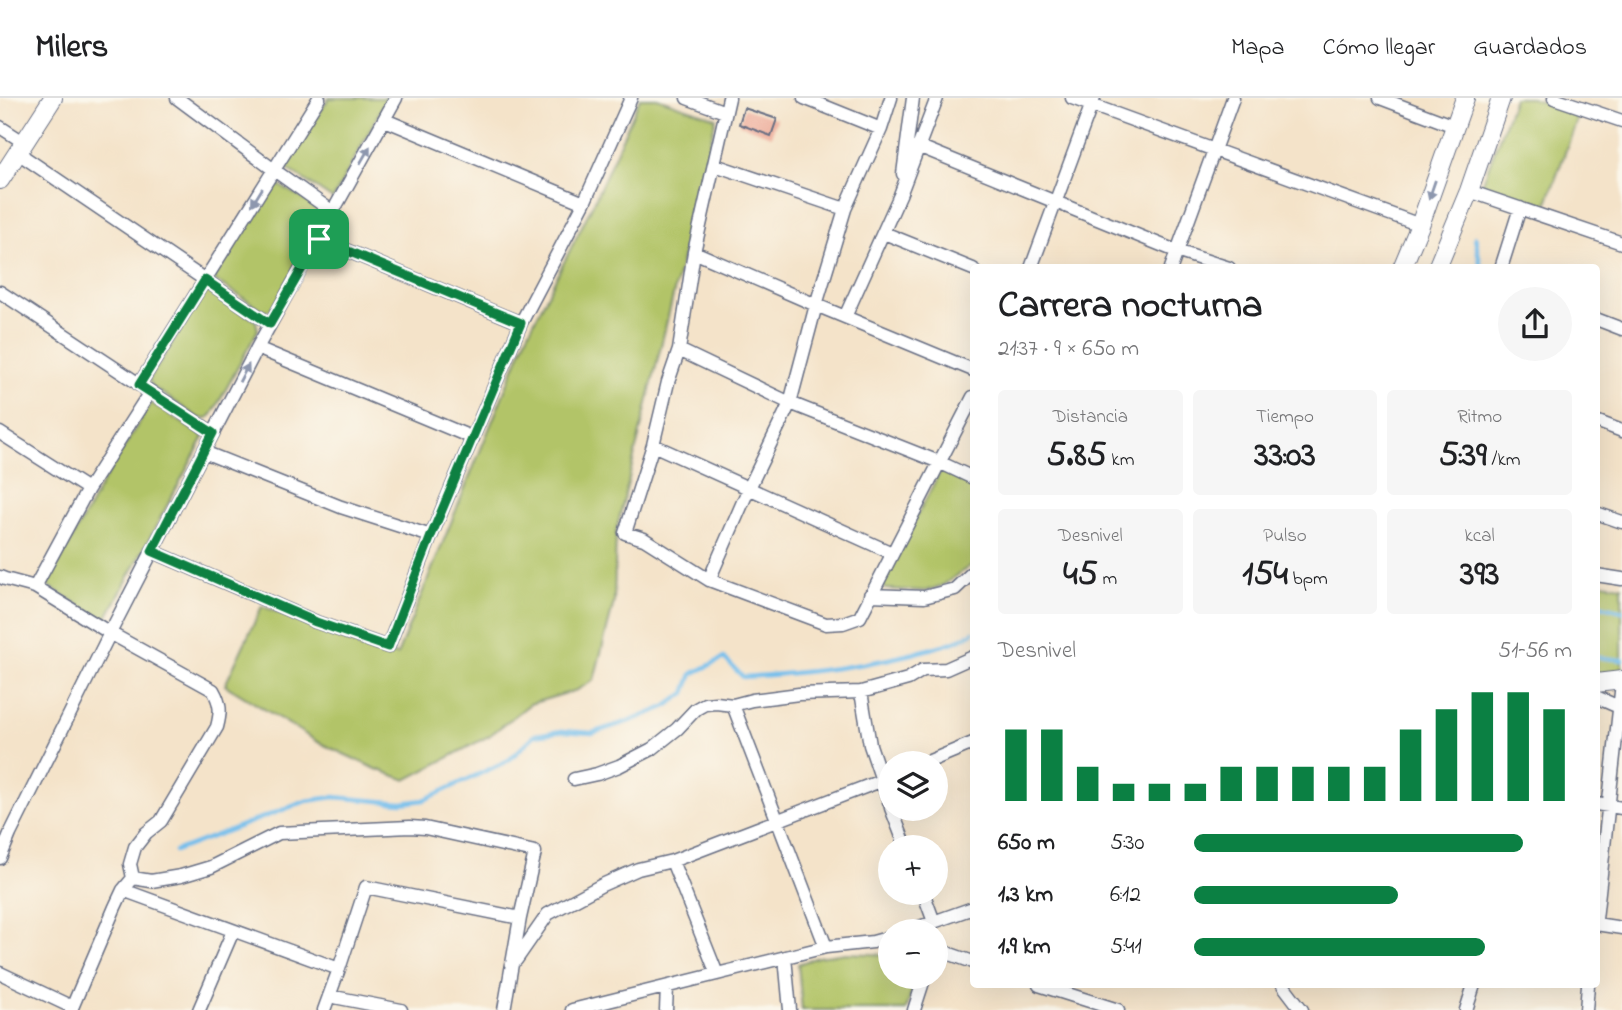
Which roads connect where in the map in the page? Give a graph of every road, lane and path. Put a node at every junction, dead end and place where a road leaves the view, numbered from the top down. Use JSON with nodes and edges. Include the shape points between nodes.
{"nodes":[{"id":1,"x":53,"y":98,"type":"edge"},
{"id":2,"x":177,"y":98,"type":"edge"},
{"id":3,"x":319,"y":98,"type":"edge"},
{"id":4,"x":396,"y":98,"type":"edge"},
{"id":5,"x":631,"y":98,"type":"edge"},
{"id":6,"x":687,"y":98,"type":"edge"},
{"id":7,"x":729,"y":98,"type":"edge"},
{"id":8,"x":736,"y":98,"type":"edge"},
{"id":9,"x":804,"y":98,"type":"edge"},
{"id":10,"x":891,"y":98,"type":"edge"},
{"id":11,"x":913,"y":98,"type":"edge"},
{"id":12,"x":937,"y":98,"type":"edge"},
{"id":13,"x":1072,"y":98,"type":"edge"},
{"id":14,"x":1233,"y":98,"type":"edge"},
{"id":15,"x":1380,"y":98,"type":"edge"},
{"id":16,"x":1465,"y":98,"type":"edge"},
{"id":17,"x":1501,"y":98,"type":"edge"},
{"id":18,"x":1554,"y":98,"type":"edge"},
{"id":19,"x":1093,"y":101,"type":"edge"},
{"id":20,"x":725,"y":112,"type":"junction"},
{"id":21,"x":385,"y":120,"type":"junction"},
{"id":22,"x":1622,"y":121,"type":"edge"},
{"id":23,"x":1454,"y":126,"type":"junction"},
{"id":24,"x":0,"y":127,"type":"edge"},
{"id":25,"x":881,"y":129,"type":"junction"},
{"id":26,"x":918,"y":146,"type":"junction"},
{"id":27,"x":22,"y":148,"type":"junction"},
{"id":28,"x":1215,"y":150,"type":"junction"},
{"id":29,"x":715,"y":165,"type":"junction"},
{"id":30,"x":274,"y":170,"type":"junction"},
{"id":31,"x":0,"y":180,"type":"edge"},
{"id":32,"x":1469,"y":191,"type":"junction"},
{"id":33,"x":900,"y":195,"type":"junction"},
{"id":34,"x":1055,"y":201,"type":"junction"},
{"id":35,"x":584,"y":203,"type":"junction"},
{"id":36,"x":1520,"y":208,"type":"junction"},
{"id":37,"x":845,"y":209,"type":"junction"},
{"id":38,"x":333,"y":212,"type":"junction"},
{"id":39,"x":1420,"y":225,"type":"junction"},
{"id":40,"x":884,"y":233,"type":"junction"},
{"id":41,"x":319,"y":239,"type":"junction"},
{"id":42,"x":1622,"y":243,"type":"edge"},
{"id":43,"x":1176,"y":251,"type":"junction"},
{"id":44,"x":694,"y":252,"type":"junction"},
{"id":45,"x":1032,"y":264,"type":"edge"},
{"id":46,"x":1172,"y":264,"type":"edge"},
{"id":47,"x":1217,"y":264,"type":"edge"},
{"id":48,"x":1404,"y":264,"type":"edge"},
{"id":49,"x":1439,"y":264,"type":"edge"},
{"id":50,"x":1501,"y":264,"type":"edge"},
{"id":51,"x":970,"y":268,"type":"edge"},
{"id":52,"x":205,"y":280,"type":"junction"},
{"id":53,"x":0,"y":292,"type":"edge"},
{"id":54,"x":816,"y":305,"type":"junction"},
{"id":55,"x":845,"y":317,"type":"junction"},
{"id":56,"x":1600,"y":321,"type":"edge"},
{"id":57,"x":521,"y":323,"type":"junction"},
{"id":58,"x":270,"y":324,"type":"junction"},
{"id":59,"x":1622,"y":329,"type":"edge"},
{"id":60,"x":257,"y":348,"type":"junction"},
{"id":61,"x":679,"y":351,"type":"junction"},
{"id":62,"x":970,"y":369,"type":"edge"},
{"id":63,"x":145,"y":388,"type":"junction"},
{"id":64,"x":790,"y":402,"type":"junction"},
{"id":65,"x":970,"y":403,"type":"edge"},
{"id":66,"x":1600,"y":422,"type":"edge"},
{"id":67,"x":1622,"y":430,"type":"edge"},
{"id":68,"x":0,"y":433,"type":"edge"},
{"id":69,"x":213,"y":433,"type":"junction"},
{"id":70,"x":473,"y":438,"type":"junction"},
{"id":71,"x":653,"y":444,"type":"junction"},
{"id":72,"x":204,"y":452,"type":"junction"},
{"id":73,"x":939,"y":462,"type":"junction"},
{"id":74,"x":970,"y":477,"type":"edge"},
{"id":75,"x":748,"y":488,"type":"junction"},
{"id":76,"x":88,"y":489,"type":"junction"},
{"id":77,"x":1600,"y":514,"type":"edge"},
{"id":78,"x":1622,"y":522,"type":"edge"},
{"id":79,"x":431,"y":536,"type":"junction"},
{"id":80,"x":152,"y":551,"type":"junction"},
{"id":81,"x":892,"y":553,"type":"junction"},
{"id":82,"x":970,"y":575,"type":"edge"},
{"id":83,"x":1600,"y":576,"type":"edge"},
{"id":84,"x":1622,"y":579,"type":"edge"},
{"id":85,"x":709,"y":580,"type":"junction"},
{"id":86,"x":2,"y":581,"type":"edge"},
{"id":87,"x":35,"y":587,"type":"junction"},
{"id":88,"x":870,"y":595,"type":"junction"},
{"id":89,"x":110,"y":633,"type":"junction"},
{"id":90,"x":970,"y":658,"type":"edge"},
{"id":91,"x":1622,"y":681,"type":"edge"},
{"id":92,"x":1600,"y":683,"type":"edge"},
{"id":93,"x":861,"y":692,"type":"junction"},
{"id":94,"x":1600,"y":699,"type":"edge"},
{"id":95,"x":733,"y":705,"type":"junction"},
{"id":96,"x":1619,"y":707,"type":"junction"},
{"id":97,"x":970,"y":744,"type":"edge"},
{"id":98,"x":948,"y":753,"type":"edge"},
{"id":99,"x":878,"y":762,"type":"edge"},
{"id":100,"x":574,"y":779,"type":"dead end"},
{"id":101,"x":878,"y":782,"type":"edge"},
{"id":102,"x":1602,"y":805,"type":"edge"},
{"id":103,"x":1622,"y":808,"type":"edge"},
{"id":104,"x":776,"y":821,"type":"junction"},
{"id":105,"x":5,"y":831,"type":"edge"},
{"id":106,"x":1600,"y":844,"type":"edge"},
{"id":107,"x":0,"y":858,"type":"edge"},
{"id":108,"x":672,"y":861,"type":"junction"},
{"id":109,"x":133,"y":878,"type":"junction"},
{"id":110,"x":123,"y":890,"type":"junction"},
{"id":111,"x":970,"y":909,"type":"edge"},
{"id":112,"x":520,"y":918,"type":"junction"},
{"id":113,"x":942,"y":919,"type":"edge"},
{"id":114,"x":1600,"y":923,"type":"edge"},
{"id":115,"x":1622,"y":928,"type":"edge"},
{"id":116,"x":233,"y":931,"type":"junction"},
{"id":117,"x":878,"y":941,"type":"edge"},
{"id":118,"x":873,"y":942,"type":"junction"},
{"id":119,"x":878,"y":943,"type":"edge"},
{"id":120,"x":826,"y":947,"type":"junction"},
{"id":121,"x":948,"y":953,"type":"edge"},
{"id":122,"x":785,"y":957,"type":"junction"},
{"id":123,"x":970,"y":961,"type":"edge"},
{"id":124,"x":512,"y":966,"type":"junction"},
{"id":125,"x":340,"y":969,"type":"junction"},
{"id":126,"x":0,"y":973,"type":"edge"},
{"id":127,"x":717,"y":974,"type":"junction"},
{"id":128,"x":667,"y":987,"type":"junction"},
{"id":129,"x":1048,"y":988,"type":"edge"},
{"id":130,"x":1285,"y":988,"type":"edge"},
{"id":131,"x":1473,"y":988,"type":"edge"},
{"id":132,"x":1588,"y":988,"type":"edge"},
{"id":133,"x":921,"y":989,"type":"edge"},
{"id":134,"x":329,"y":996,"type":"junction"},
{"id":135,"x":71,"y":1009,"type":"edge"},
{"id":136,"x":200,"y":1010,"type":"edge"},
{"id":137,"x":324,"y":1010,"type":"edge"},
{"id":138,"x":401,"y":1010,"type":"edge"},
{"id":139,"x":504,"y":1010,"type":"edge"},
{"id":140,"x":572,"y":1010,"type":"edge"},
{"id":141,"x":666,"y":1010,"type":"edge"},
{"id":142,"x":790,"y":1010,"type":"edge"},
{"id":143,"x":914,"y":1010,"type":"edge"},
{"id":144,"x":1118,"y":1010,"type":"edge"},
{"id":145,"x":1302,"y":1010,"type":"edge"},
{"id":146,"x":1466,"y":1010,"type":"edge"},
{"id":147,"x":1586,"y":1010,"type":"edge"}],
"edges":[{"from":1,"to":27,"type":"street"},
{"from":2,"to":30,"type":"street"},
{"from":3,"to":30,"type":"street"},
{"from":4,"to":21,"type":"street"},
{"from":5,"to":35,"type":"street"},
{"from":6,"to":20,"type":"street"},
{"from":7,"to":20,"type":"street"},
{"from":8,"to":20,"type":"street"},
{"from":9,"to":25,"type":"street"},
{"from":10,"to":25,"type":"street"},
{"from":11,"to":33,"type":"street"},
{"from":12,"to":26,"type":"street"},
{"from":13,"to":19,"type":"street"},
{"from":14,"to":28,"type":"street"},
{"from":15,"to":23,"type":"street"},
{"from":16,"to":23,"type":"street"},
{"from":17,"to":32,"type":"street"},
{"from":18,"to":22,"type":"street"},
{"from":19,"to":28,"type":"street"},
{"from":19,"to":34,"type":"street"},
{"from":20,"to":29,"type":"street"},
{"from":21,"to":35,"type":"street"},
{"from":38,"to":21,"type":"street","one_way":true},
{"from":23,"to":39,"type":"street","one_way":true},
{"from":24,"to":27,"type":"street"},
{"from":25,"to":37,"type":"street"},
{"from":26,"to":33,"type":"street"},
{"from":26,"to":34,"type":"street"},
{"from":27,"to":31,"type":"street"},
{"from":27,"to":52,"type":"street"},
{"from":28,"to":39,"type":"street"},
{"from":28,"to":43,"type":"street"},
{"from":29,"to":37,"type":"street"},
{"from":29,"to":44,"type":"street"},
{"from":30,"to":38,"type":"street"},
{"from":30,"to":52,"type":"street","one_way":true},
{"from":32,"to":36,"type":"street"},
{"from":32,"to":49,"type":"street"},
{"from":33,"to":40,"type":"street"},
{"from":34,"to":43,"type":"street"},
{"from":34,"to":45,"type":"street"},
{"from":35,"to":57,"type":"street"},
{"from":36,"to":42,"type":"street"},
{"from":36,"to":50,"type":"street"},
{"from":37,"to":54,"type":"street"},
{"from":38,"to":41,"type":"street"},
{"from":39,"to":48,"type":"street"},
{"from":40,"to":51,"type":"street"},
{"from":40,"to":55,"type":"street"},
{"from":41,"to":57,"type":"street"},
{"from":41,"to":58,"type":"street"},
{"from":43,"to":46,"type":"street"},
{"from":43,"to":47,"type":"street"},
{"from":44,"to":54,"type":"street"},
{"from":44,"to":61,"type":"street"},
{"from":52,"to":58,"type":"street"},
{"from":52,"to":63,"type":"street"},
{"from":53,"to":63,"type":"street"},
{"from":54,"to":55,"type":"street"},
{"from":54,"to":64,"type":"street"},
{"from":55,"to":62,"type":"street"},
{"from":56,"to":59,"type":"street"},
{"from":57,"to":70,"type":"street"},
{"from":58,"to":60,"type":"street"},
{"from":69,"to":60,"type":"street","one_way":true},
{"from":60,"to":70,"type":"street"},
{"from":61,"to":64,"type":"street"},
{"from":61,"to":71,"type":"street"},
{"from":63,"to":69,"type":"street"},
{"from":63,"to":76,"type":"street"},
{"from":64,"to":73,"type":"street"},
{"from":64,"to":75,"type":"street"},
{"from":65,"to":73,"type":"street"},
{"from":66,"to":67,"type":"street"},
{"from":68,"to":76,"type":"street"},
{"from":69,"to":72,"type":"street"},
{"from":70,"to":79,"type":"street"},
{"from":71,"to":75,"type":"street"},
{"from":71,"to":85,"type":"street","via":[[625,533],[644,538]]},
{"from":72,"to":79,"type":"street","via":[[341,508]]},
{"from":72,"to":80,"type":"street"},
{"from":73,"to":74,"type":"street"},
{"from":73,"to":81,"type":"street"},
{"from":75,"to":81,"type":"street"},
{"from":75,"to":85,"type":"street"},
{"from":76,"to":87,"type":"street"},
{"from":77,"to":78,"type":"street"},
{"from":79,"to":80,"type":"street","via":[[388,647],[316,622]]},
{"from":80,"to":89,"type":"street"},
{"from":81,"to":88,"type":"street"},
{"from":82,"to":88,"type":"street","via":[[955,589],[924,597]]},
{"from":83,"to":84,"type":"street"},
{"from":85,"to":88,"type":"street","via":[[826,624],[860,617]]},
{"from":86,"to":87,"type":"street"},
{"from":87,"to":89,"type":"street"},
{"from":89,"to":105,"type":"street"},
{"from":89,"to":109,"type":"street","via":[[213,690],[220,702],[217,727],[161,821],[135,848],[130,864]]},
{"from":90,"to":93,"type":"street"},
{"from":91,"to":92,"type":"street"},
{"from":91,"to":96,"type":"street"},
{"from":93,"to":95,"type":"street","via":[[799,694]]},
{"from":93,"to":99,"type":"street","via":[[870,745]]},
{"from":94,"to":96,"type":"street"},
{"from":95,"to":100,"type":"street","via":[[705,704],[652,749],[619,766]]},
{"from":95,"to":104,"type":"street"},
{"from":96,"to":102,"type":"street"},
{"from":97,"to":98,"type":"street"},
{"from":101,"to":104,"type":"street"},
{"from":102,"to":103,"type":"street"},
{"from":102,"to":106,"type":"street"},
{"from":104,"to":108,"type":"street"},
{"from":104,"to":120,"type":"street"},
{"from":105,"to":107,"type":"street"},
{"from":108,"to":124,"type":"street","via":[[638,869],[548,914]]},
{"from":108,"to":127,"type":"street"},
{"from":109,"to":110,"type":"street"},
{"from":109,"to":112,"type":"street","via":[[151,881],[211,867],[279,833],[425,828],[535,852]]},
{"from":110,"to":116,"type":"street"},
{"from":110,"to":135,"type":"street"},
{"from":111,"to":113,"type":"street"},
{"from":112,"to":124,"type":"street"},
{"from":112,"to":125,"type":"street","via":[[366,887]]},
{"from":114,"to":115,"type":"street"},
{"from":116,"to":125,"type":"street"},
{"from":116,"to":136,"type":"street"},
{"from":117,"to":118,"type":"street"},
{"from":118,"to":119,"type":"street"},
{"from":118,"to":120,"type":"street"},
{"from":120,"to":122,"type":"street"},
{"from":121,"to":123,"type":"street"},
{"from":122,"to":127,"type":"street"},
{"from":122,"to":142,"type":"street"},
{"from":124,"to":139,"type":"street"},
{"from":125,"to":134,"type":"street"},
{"from":126,"to":135,"type":"street"},
{"from":127,"to":128,"type":"street"},
{"from":128,"to":140,"type":"street"},
{"from":128,"to":141,"type":"street"},
{"from":129,"to":144,"type":"street"},
{"from":130,"to":145,"type":"street"},
{"from":131,"to":146,"type":"street"},
{"from":132,"to":147,"type":"street"},
{"from":133,"to":143,"type":"street"},
{"from":134,"to":137,"type":"street"},
{"from":134,"to":138,"type":"street"}]}
